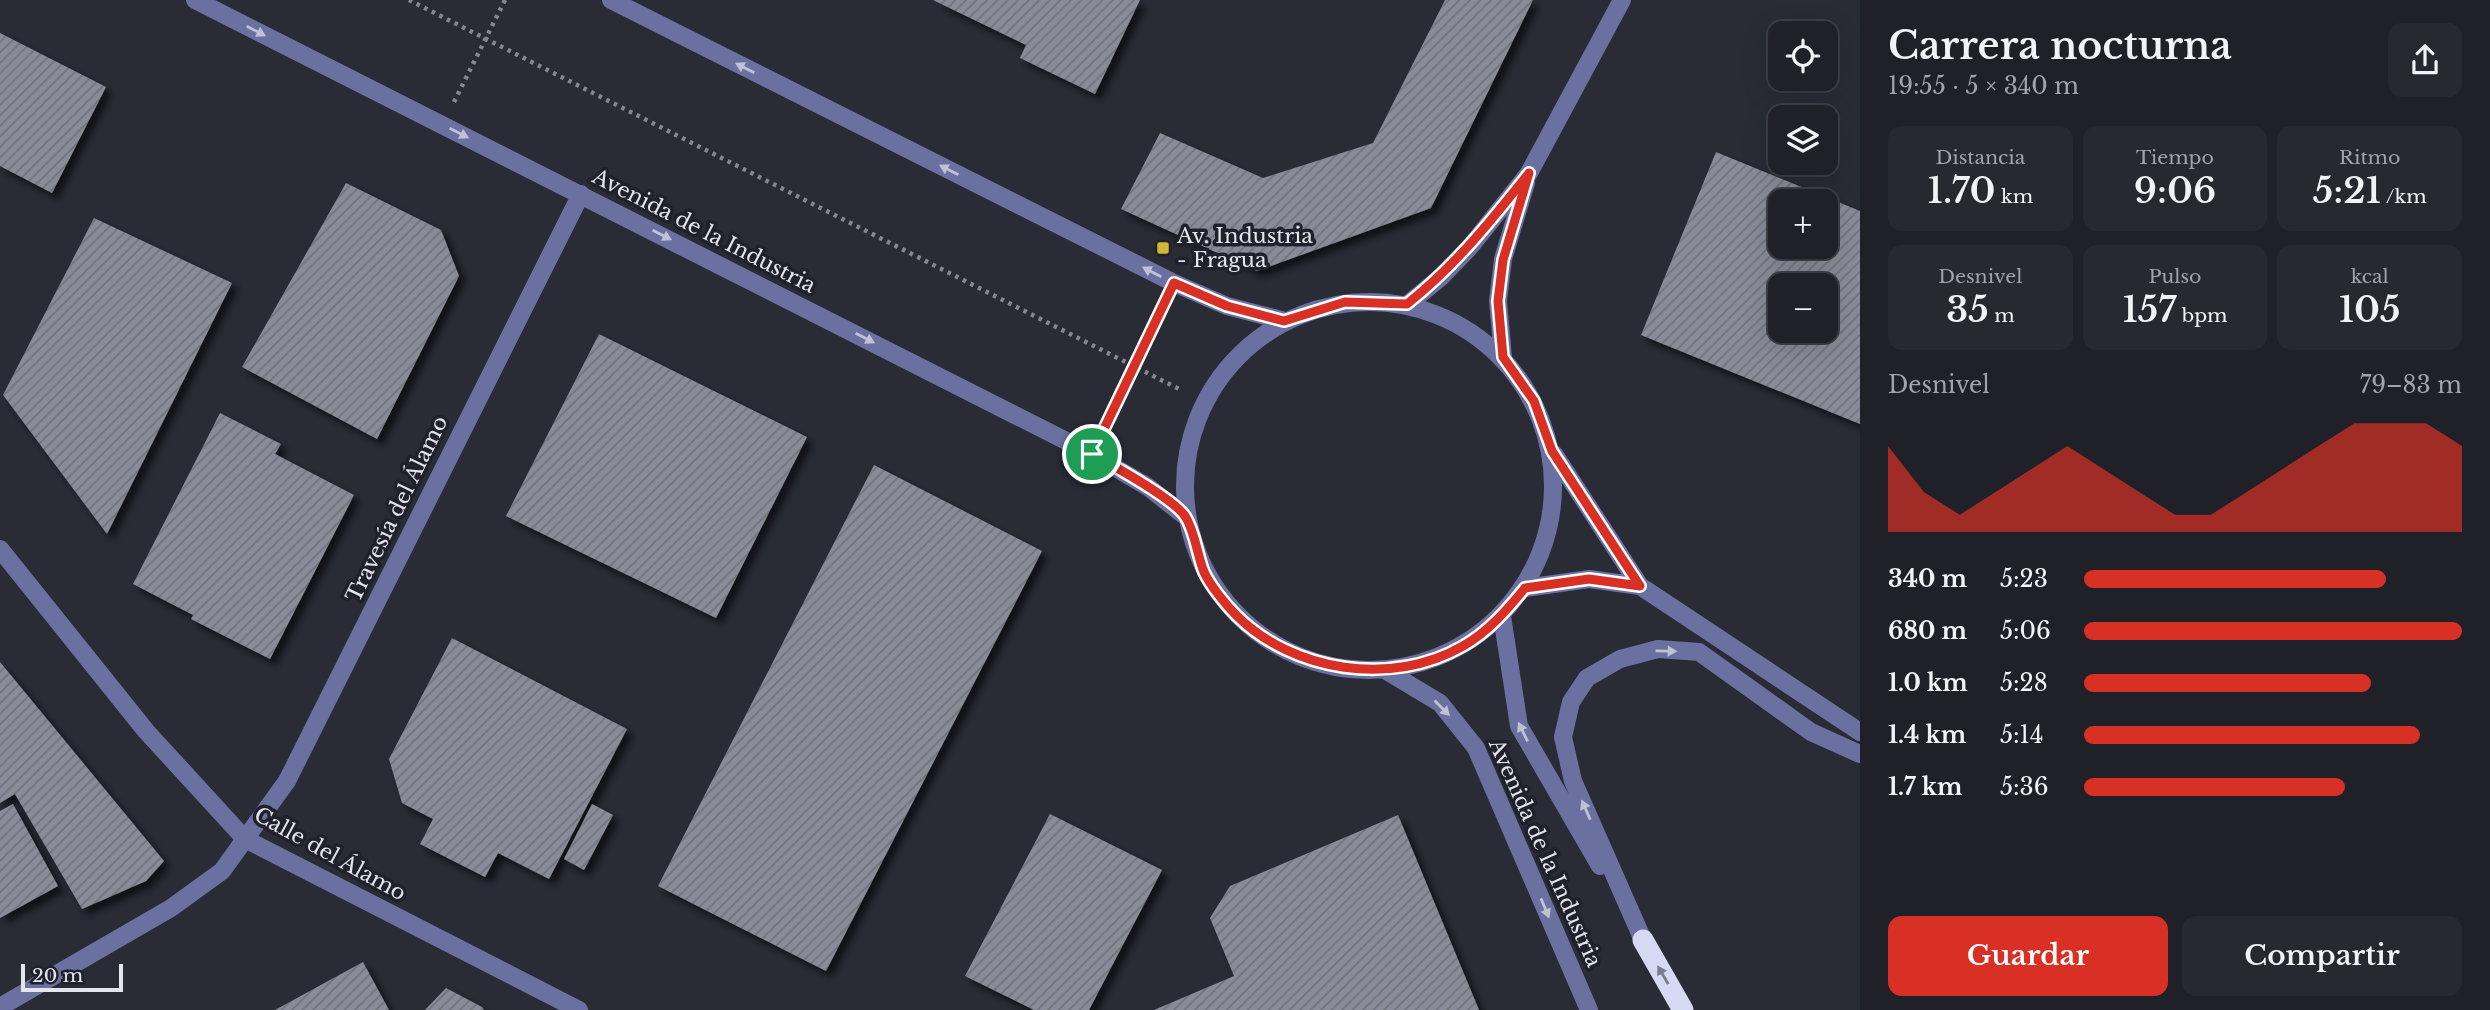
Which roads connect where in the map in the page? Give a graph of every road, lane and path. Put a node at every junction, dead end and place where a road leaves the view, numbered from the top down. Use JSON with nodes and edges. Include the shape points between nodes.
{"nodes":[{"id":1,"x":195,"y":0,"type":"edge"},
{"id":2,"x":409,"y":0,"type":"edge"},
{"id":3,"x":505,"y":0,"type":"edge"},
{"id":4,"x":611,"y":0,"type":"edge"},
{"id":5,"x":1622,"y":0,"type":"edge"},
{"id":6,"x":486,"y":39,"type":"junction"},
{"id":7,"x":443,"y":124,"type":"junction"},
{"id":8,"x":1529,"y":173,"type":"junction"},
{"id":9,"x":581,"y":194,"type":"junction"},
{"id":10,"x":1174,"y":283,"type":"junction"},
{"id":11,"x":1407,"y":304,"type":"junction"},
{"id":12,"x":1284,"y":321,"type":"junction"},
{"id":13,"x":1503,"y":357,"type":"junction"},
{"id":14,"x":1132,"y":366,"type":"junction"},
{"id":15,"x":1179,"y":390,"type":"dead end"},
{"id":16,"x":1552,"y":451,"type":"junction"},
{"id":17,"x":1092,"y":454,"type":"junction"},
{"id":18,"x":1185,"y":516,"type":"junction"},
{"id":19,"x":0,"y":549,"type":"edge"},
{"id":20,"x":1640,"y":586,"type":"junction"},
{"id":21,"x":1525,"y":588,"type":"junction"},
{"id":22,"x":1502,"y":616,"type":"junction"},
{"id":23,"x":1385,"y":670,"type":"junction"},
{"id":24,"x":1860,"y":732,"type":"edge"},
{"id":25,"x":1860,"y":754,"type":"edge"},
{"id":26,"x":245,"y":839,"type":"junction"},
{"id":27,"x":1643,"y":940,"type":"junction"},
{"id":28,"x":0,"y":1007,"type":"edge"},
{"id":29,"x":579,"y":1010,"type":"edge"},
{"id":30,"x":1589,"y":1010,"type":"edge"},
{"id":31,"x":1683,"y":1010,"type":"edge"}],
"edges":[{"from":1,"to":7,"type":"street","name":"Avenida de la Industria","one_way":true},
{"from":2,"to":6,"type":"path"},
{"from":3,"to":6,"type":"path"},
{"from":10,"to":4,"type":"street","one_way":true},
{"from":5,"to":8,"type":"street"},
{"from":6,"to":7,"type":"path"},
{"from":6,"to":14,"type":"path"},
{"from":7,"to":9,"type":"street","name":"Avenida de la Industria","one_way":true},
{"from":8,"to":11,"type":"street","via":[[1470,247]]},
{"from":8,"to":13,"type":"street","via":[[1503,260],[1498,301]]},
{"from":9,"to":17,"type":"street","name":"Avenida de la Industria","one_way":true},
{"from":9,"to":26,"type":"street","name":"Travesía del Álamo","via":[[288,781]]},
{"from":10,"to":12,"type":"street","via":[[1227,306]]},
{"from":10,"to":14,"type":"path"},
{"from":11,"to":12,"type":"street","via":[[1345,302]]},
{"from":11,"to":13,"type":"street","via":[[1459,324]]},
{"from":12,"to":18,"type":"street","via":[[1237,355],[1203,402],[1185,458]]},
{"from":13,"to":16,"type":"street","via":[[1534,401]]},
{"from":14,"to":15,"type":"path"},
{"from":14,"to":17,"type":"path"},
{"from":16,"to":20,"type":"street"},
{"from":16,"to":21,"type":"street","via":[[1555,499],[1545,545]]},
{"from":17,"to":18,"type":"street","name":"Avenida de la Industria","via":[[1148,487]]},
{"from":18,"to":23,"type":"street","via":[[1205,574],[1236,615],[1294,656],[1339,667]]},
{"from":19,"to":26,"type":"street","name":"Calle del Álamo","via":[[146,731]]},
{"from":20,"to":21,"type":"street","via":[[1589,579]]},
{"from":20,"to":24,"type":"street"},
{"from":21,"to":22,"type":"street"},
{"from":22,"to":23,"type":"street","via":[[1463,647]]},
{"from":27,"to":22,"type":"street","one_way":true,"via":[[1519,726]]},
{"from":23,"to":30,"type":"street","name":"Avenida de la Industria","one_way":true,"via":[[1440,704],[1476,748]]},
{"from":27,"to":25,"type":"street","one_way":true,"via":[[1573,781],[1563,737],[1571,702],[1587,678],[1620,659],[1658,649],[1699,652],[1811,732]]},
{"from":26,"to":28,"type":"street","name":"Travesía del Álamo","via":[[222,871],[171,908]]},
{"from":26,"to":29,"type":"street","name":"Calle del Álamo"},
{"from":31,"to":27,"type":"highway","one_way":true}]}
